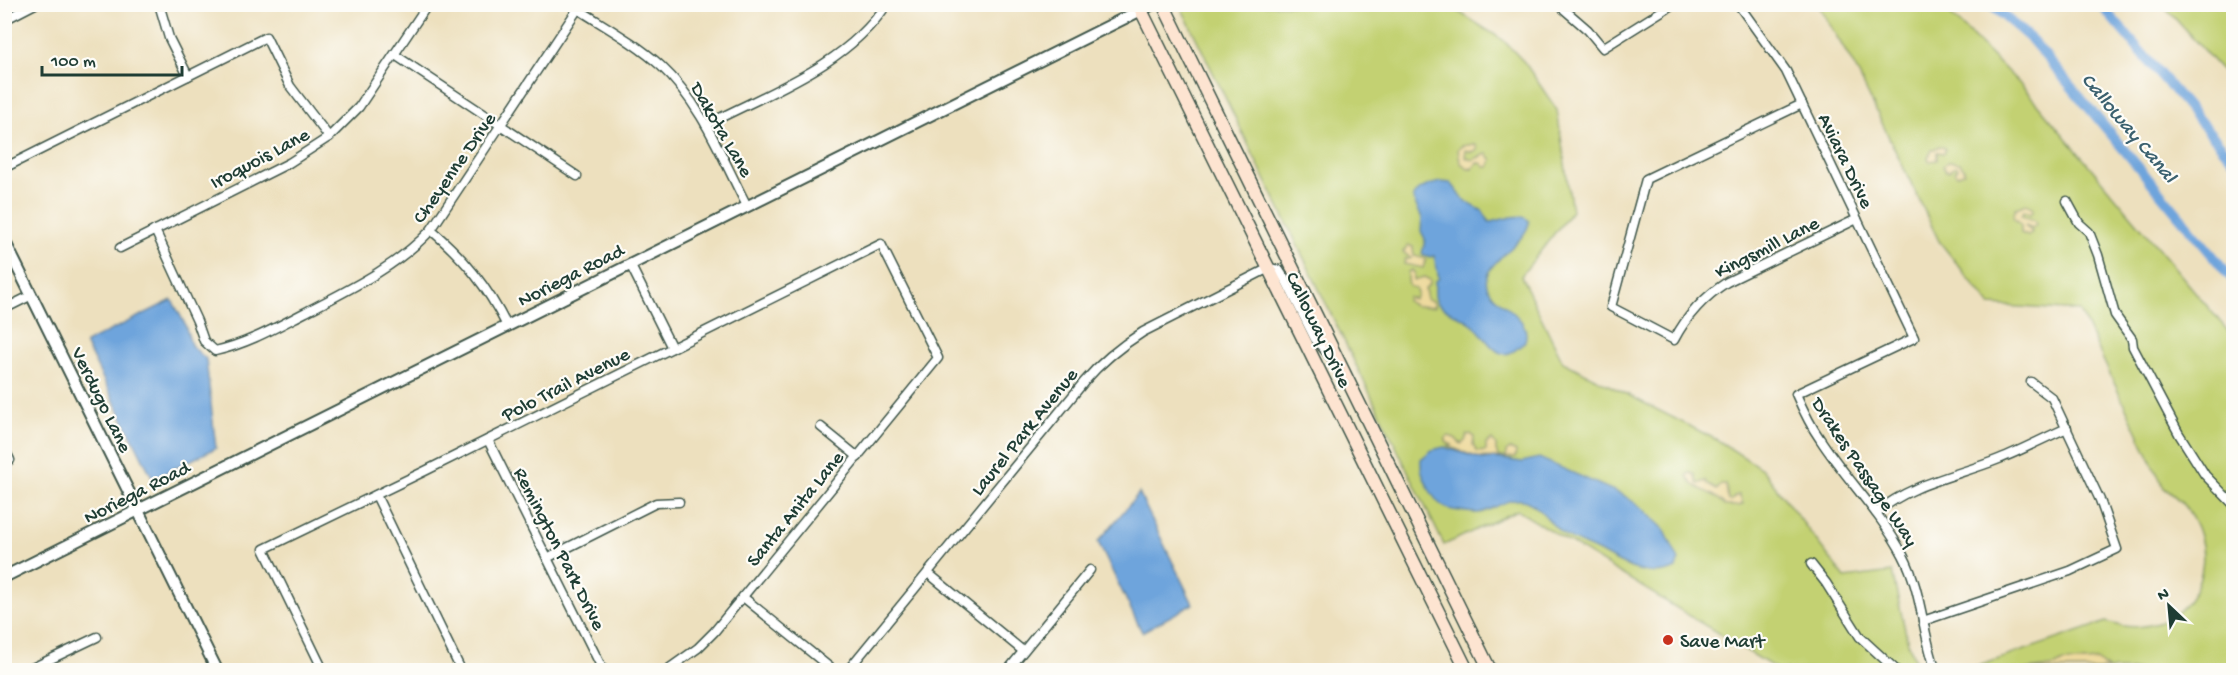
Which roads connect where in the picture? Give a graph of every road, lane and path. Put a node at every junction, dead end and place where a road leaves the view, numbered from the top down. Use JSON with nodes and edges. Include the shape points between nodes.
{"nodes":[{"id":1,"x":35,"y":4,"type":"edge"},
{"id":2,"x":159,"y":4,"type":"edge"},
{"id":3,"x":428,"y":4,"type":"edge"},
{"id":4,"x":887,"y":4,"type":"edge"},
{"id":5,"x":1153,"y":4,"type":"edge"},
{"id":6,"x":1163,"y":4,"type":"edge"},
{"id":7,"x":1558,"y":4,"type":"edge"},
{"id":8,"x":1673,"y":4,"type":"edge"},
{"id":9,"x":1738,"y":4,"type":"edge"},
{"id":10,"x":580,"y":7,"type":"edge"},
{"id":11,"x":1139,"y":8,"type":"edge"},
{"id":12,"x":4,"y":20,"type":"edge"},
{"id":13,"x":395,"y":55,"type":"junction"},
{"id":14,"x":188,"y":76,"type":"junction"},
{"id":15,"x":1802,"y":104,"type":"junction"},
{"id":16,"x":502,"y":125,"type":"junction"},
{"id":17,"x":706,"y":125,"type":"junction"},
{"id":18,"x":329,"y":137,"type":"junction"},
{"id":19,"x":4,"y":168,"type":"edge"},
{"id":20,"x":577,"y":176,"type":"dead end"},
{"id":21,"x":2067,"y":201,"type":"dead end"},
{"id":22,"x":747,"y":206,"type":"junction"},
{"id":23,"x":1857,"y":219,"type":"junction"},
{"id":24,"x":155,"y":230,"type":"junction"},
{"id":25,"x":431,"y":230,"type":"junction"},
{"id":26,"x":4,"y":240,"type":"edge"},
{"id":27,"x":120,"y":248,"type":"dead end"},
{"id":28,"x":630,"y":264,"type":"junction"},
{"id":29,"x":1269,"y":268,"type":"junction"},
{"id":30,"x":32,"y":295,"type":"junction"},
{"id":31,"x":4,"y":309,"type":"edge"},
{"id":32,"x":507,"y":326,"type":"junction"},
{"id":33,"x":672,"y":348,"type":"junction"},
{"id":34,"x":938,"y":358,"type":"joint"},
{"id":35,"x":1342,"y":370,"type":"junction"},
{"id":36,"x":2031,"y":382,"type":"dead end"},
{"id":37,"x":1796,"y":394,"type":"joint"},
{"id":38,"x":821,"y":427,"type":"dead end"},
{"id":39,"x":2067,"y":428,"type":"junction"},
{"id":40,"x":488,"y":440,"type":"junction"},
{"id":41,"x":4,"y":448,"type":"edge"},
{"id":42,"x":858,"y":457,"type":"junction"},
{"id":43,"x":10,"y":460,"type":"dead end"},
{"id":44,"x":376,"y":495,"type":"junction"},
{"id":45,"x":679,"y":502,"type":"dead end"},
{"id":46,"x":2234,"y":505,"type":"edge"},
{"id":47,"x":138,"y":510,"type":"junction"},
{"id":48,"x":1876,"y":513,"type":"junction"},
{"id":49,"x":547,"y":558,"type":"junction"},
{"id":50,"x":1811,"y":564,"type":"dead end"},
{"id":51,"x":1090,"y":570,"type":"dead end"},
{"id":52,"x":928,"y":573,"type":"junction"},
{"id":53,"x":4,"y":577,"type":"edge"},
{"id":54,"x":743,"y":597,"type":"junction"},
{"id":55,"x":1923,"y":621,"type":"junction"},
{"id":56,"x":97,"y":637,"type":"dead end"},
{"id":57,"x":1023,"y":651,"type":"junction"},
{"id":58,"x":28,"y":670,"type":"edge"},
{"id":59,"x":217,"y":670,"type":"edge"},
{"id":60,"x":323,"y":670,"type":"edge"},
{"id":61,"x":461,"y":670,"type":"edge"},
{"id":62,"x":603,"y":670,"type":"edge"},
{"id":63,"x":667,"y":670,"type":"edge"},
{"id":64,"x":833,"y":670,"type":"edge"},
{"id":65,"x":848,"y":670,"type":"edge"},
{"id":66,"x":1008,"y":670,"type":"edge"},
{"id":67,"x":1467,"y":670,"type":"edge"},
{"id":68,"x":1490,"y":670,"type":"edge"},
{"id":69,"x":1896,"y":670,"type":"edge"},
{"id":70,"x":1936,"y":670,"type":"edge"}],
"edges":[{"from":1,"to":12,"type":"street"},
{"from":2,"to":14,"type":"street","via":[[169,38]]},
{"from":3,"to":13,"type":"street","name":"Iroquois Lane"},
{"from":4,"to":17,"type":"street","via":[[854,42],[824,64]]},
{"from":5,"to":11,"type":"street","name":"Noriega Road"},
{"from":6,"to":35,"type":"main road","name":"Calloway Drive"},
{"from":7,"to":8,"type":"street","via":[[1603,48]]},
{"from":9,"to":15,"type":"street","name":"Aviara Drive","via":[[1774,52]]},
{"from":10,"to":16,"type":"street","name":"Cheyenne Drive"},
{"from":10,"to":17,"type":"street","name":"Dakota Lane","via":[[661,66]]},
{"from":11,"to":22,"type":"street","name":"Noriega Road"},
{"from":11,"to":29,"type":"main road","name":"Calloway Drive"},
{"from":13,"to":16,"type":"street"},
{"from":13,"to":18,"type":"street","name":"Iroquois Lane","via":[[360,107]]},
{"from":14,"to":18,"type":"street","via":[[266,37],[290,86]]},
{"from":14,"to":19,"type":"street"},
{"from":15,"to":23,"type":"street","name":"Aviara Drive"},
{"from":15,"to":23,"type":"street","name":"Kingsmill Lane","via":[[1646,178],[1611,307],[1674,340],[1690,314],[1714,290]]},
{"from":16,"to":20,"type":"street"},
{"from":16,"to":25,"type":"street","name":"Cheyenne Drive"},
{"from":17,"to":22,"type":"street","name":"Dakota Lane"},
{"from":18,"to":24,"type":"street","name":"Iroquois Lane","via":[[289,163]]},
{"from":21,"to":46,"type":"street","via":[[2089,232],[2115,315],[2132,339],[2179,434],[2205,475]]},
{"from":22,"to":28,"type":"street","name":"Noriega Road"},
{"from":23,"to":37,"type":"street","name":"Aviara Drive","via":[[1914,338]]},
{"from":24,"to":25,"type":"street","name":"Cheyenne Drive","via":[[204,341],[215,351],[240,345],[364,282],[400,259]]},
{"from":24,"to":27,"type":"street","name":"Iroquois Lane"},
{"from":25,"to":32,"type":"street","via":[[477,274]]},
{"from":26,"to":30,"type":"street","name":"Verdugo Lane"},
{"from":28,"to":32,"type":"street","name":"Noriega Road"},
{"from":28,"to":33,"type":"street"},
{"from":29,"to":35,"type":"street","via":[[1279,270],[1315,339]]},
{"from":29,"to":52,"type":"street","name":"Laurel Park Avenue","via":[[1143,332],[1107,358]]},
{"from":29,"to":67,"type":"main road","name":"Calloway Drive"},
{"from":30,"to":31,"type":"street"},
{"from":30,"to":47,"type":"street","name":"Verdugo Lane"},
{"from":32,"to":47,"type":"street","name":"Noriega Road"},
{"from":33,"to":34,"type":"street","name":"Polo Trail Avenue","via":[[881,244]]},
{"from":33,"to":40,"type":"street","name":"Polo Trail Avenue"},
{"from":34,"to":42,"type":"street","name":"Santa Anita Lane"},
{"from":35,"to":68,"type":"main road","name":"Calloway Drive"},
{"from":36,"to":39,"type":"street","via":[[2052,398]]},
{"from":37,"to":48,"type":"street","name":"Drakes Passage Way","via":[[1820,440]]},
{"from":38,"to":42,"type":"street"},
{"from":39,"to":48,"type":"street","via":[[2000,459],[1914,488]]},
{"from":39,"to":55,"type":"street","via":[[2100,500],[2117,549],[2070,571]]},
{"from":40,"to":44,"type":"street","name":"Polo Trail Avenue"},
{"from":40,"to":49,"type":"street","name":"Remington Park Drive"},
{"from":41,"to":43,"type":"street"},
{"from":42,"to":54,"type":"street","name":"Santa Anita Lane"},
{"from":44,"to":60,"type":"street","name":"Polo Trail Avenue","via":[[264,549]]},
{"from":44,"to":61,"type":"street"},
{"from":45,"to":49,"type":"street","via":[[656,503]]},
{"from":47,"to":53,"type":"street","name":"Noriega Road"},
{"from":47,"to":59,"type":"street","name":"Verdugo Lane"},
{"from":48,"to":55,"type":"street","name":"Drakes Passage Way","via":[[1904,558]]},
{"from":49,"to":62,"type":"street","name":"Remington Park Drive"},
{"from":50,"to":69,"type":"street","via":[[1860,637]]},
{"from":51,"to":57,"type":"street"},
{"from":52,"to":57,"type":"street"},
{"from":52,"to":65,"type":"street","name":"Laurel Park Avenue"},
{"from":54,"to":63,"type":"street","name":"Santa Anita Lane","via":[[698,648]]},
{"from":54,"to":64,"type":"street"},
{"from":55,"to":70,"type":"street","name":"Drakes Passage Way"},
{"from":56,"to":58,"type":"street"},
{"from":57,"to":66,"type":"street"}]}
